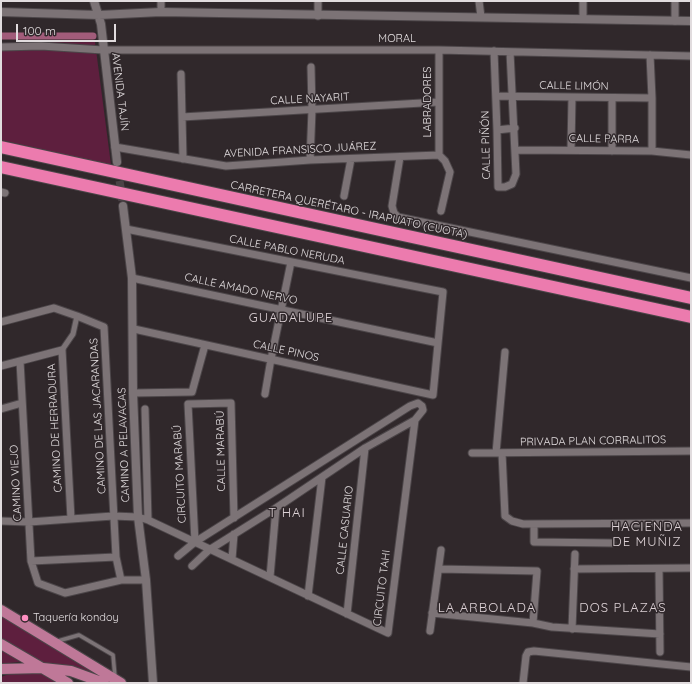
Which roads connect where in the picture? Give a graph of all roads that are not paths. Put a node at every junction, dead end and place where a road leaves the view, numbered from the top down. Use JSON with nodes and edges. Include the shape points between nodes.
{"nodes":[{"id":1,"x":94,"y":1,"type":"edge"},
{"id":2,"x":161,"y":1,"type":"edge"},
{"id":3,"x":318,"y":1,"type":"edge"},
{"id":4,"x":479,"y":1,"type":"edge"},
{"id":5,"x":583,"y":1,"type":"edge"},
{"id":6,"x":676,"y":1,"type":"edge"},
{"id":7,"x":1,"y":12,"type":"edge"},
{"id":8,"x":161,"y":12,"type":"junction"},
{"id":9,"x":99,"y":15,"type":"junction"},
{"id":10,"x":318,"y":16,"type":"junction"},
{"id":11,"x":482,"y":17,"type":"junction"},
{"id":12,"x":583,"y":18,"type":"junction"},
{"id":13,"x":675,"y":21,"type":"junction"},
{"id":14,"x":691,"y":21,"type":"edge"},
{"id":15,"x":1,"y":47,"type":"edge"},
{"id":16,"x":103,"y":47,"type":"junction"},
{"id":17,"x":439,"y":50,"type":"junction"},
{"id":18,"x":494,"y":51,"type":"junction"},
{"id":19,"x":510,"y":52,"type":"junction"},
{"id":20,"x":650,"y":55,"type":"junction"},
{"id":21,"x":691,"y":56,"type":"edge"},
{"id":22,"x":310,"y":67,"type":"dead end"},
{"id":23,"x":181,"y":74,"type":"dead end"},
{"id":24,"x":496,"y":96,"type":"junction"},
{"id":25,"x":513,"y":96,"type":"junction"},
{"id":26,"x":572,"y":97,"type":"junction"},
{"id":27,"x":612,"y":98,"type":"junction"},
{"id":28,"x":652,"y":98,"type":"junction"},
{"id":29,"x":439,"y":102,"type":"junction"},
{"id":30,"x":312,"y":110,"type":"junction"},
{"id":31,"x":182,"y":117,"type":"junction"},
{"id":32,"x":515,"y":128,"type":"junction"},
{"id":33,"x":497,"y":130,"type":"junction"},
{"id":34,"x":1,"y":147,"type":"edge"},
{"id":35,"x":116,"y":147,"type":"junction"},
{"id":36,"x":572,"y":149,"type":"junction"},
{"id":37,"x":516,"y":150,"type":"junction"},
{"id":38,"x":612,"y":151,"type":"junction"},
{"id":39,"x":652,"y":152,"type":"junction"},
{"id":40,"x":439,"y":155,"type":"junction"},
{"id":41,"x":691,"y":155,"type":"edge"},
{"id":42,"x":400,"y":157,"type":"junction"},
{"id":43,"x":183,"y":159,"type":"junction"},
{"id":44,"x":310,"y":160,"type":"junction"},
{"id":45,"x":351,"y":160,"type":"junction"},
{"id":46,"x":117,"y":162,"type":"tunnel mouth"},
{"id":47,"x":1,"y":167,"type":"edge"},
{"id":48,"x":344,"y":196,"type":"dead end"},
{"id":49,"x":123,"y":206,"type":"tunnel mouth"},
{"id":50,"x":441,"y":211,"type":"dead end"},
{"id":51,"x":126,"y":229,"type":"junction"},
{"id":52,"x":291,"y":262,"type":"junction"},
{"id":53,"x":132,"y":278,"type":"junction"},
{"id":54,"x":691,"y":278,"type":"edge"},
{"id":55,"x":691,"y":298,"type":"edge"},
{"id":56,"x":281,"y":309,"type":"junction"},
{"id":57,"x":78,"y":316,"type":"junction"},
{"id":58,"x":691,"y":317,"type":"edge"},
{"id":59,"x":1,"y":322,"type":"edge"},
{"id":60,"x":134,"y":329,"type":"junction"},
{"id":61,"x":438,"y":343,"type":"junction"},
{"id":62,"x":205,"y":345,"type":"junction"},
{"id":63,"x":62,"y":350,"type":"junction"},
{"id":64,"x":505,"y":352,"type":"dead end"},
{"id":65,"x":271,"y":359,"type":"junction"},
{"id":66,"x":20,"y":361,"type":"junction"},
{"id":67,"x":1,"y":366,"type":"edge"},
{"id":68,"x":133,"y":393,"type":"junction"},
{"id":69,"x":265,"y":394,"type":"dead end"},
{"id":70,"x":22,"y":403,"type":"junction"},
{"id":71,"x":188,"y":404,"type":"joint"},
{"id":72,"x":1,"y":409,"type":"edge"},
{"id":73,"x":144,"y":409,"type":"dead end"},
{"id":74,"x":415,"y":420,"type":"junction"},
{"id":75,"x":365,"y":448,"type":"junction"},
{"id":76,"x":691,"y":451,"type":"edge"},
{"id":77,"x":472,"y":453,"type":"dead end"},
{"id":78,"x":499,"y":453,"type":"junction"},
{"id":79,"x":322,"y":477,"type":"junction"},
{"id":80,"x":276,"y":508,"type":"junction"},
{"id":81,"x":113,"y":516,"type":"junction"},
{"id":82,"x":138,"y":517,"type":"junction"},
{"id":83,"x":234,"y":518,"type":"junction"},
{"id":84,"x":71,"y":519,"type":"junction"},
{"id":85,"x":148,"y":520,"type":"junction"},
{"id":86,"x":1,"y":521,"type":"edge"},
{"id":87,"x":29,"y":522,"type":"junction"},
{"id":88,"x":691,"y":523,"type":"edge"},
{"id":89,"x":534,"y":524,"type":"junction"},
{"id":90,"x":234,"y":534,"type":"junction"},
{"id":91,"x":195,"y":542,"type":"junction"},
{"id":92,"x":612,"y":543,"type":"dead end"},
{"id":93,"x":209,"y":550,"type":"junction"},
{"id":94,"x":441,"y":550,"type":"dead end"},
{"id":95,"x":575,"y":554,"type":"dead end"},
{"id":96,"x":178,"y":556,"type":"dead end"},
{"id":97,"x":116,"y":557,"type":"junction"},
{"id":98,"x":232,"y":559,"type":"junction"},
{"id":99,"x":31,"y":561,"type":"junction"},
{"id":100,"x":192,"y":566,"type":"dead end"},
{"id":101,"x":691,"y":568,"type":"edge"},
{"id":102,"x":574,"y":569,"type":"junction"},
{"id":103,"x":439,"y":570,"type":"junction"},
{"id":104,"x":659,"y":570,"type":"junction"},
{"id":105,"x":270,"y":577,"type":"junction"},
{"id":106,"x":121,"y":580,"type":"junction"},
{"id":107,"x":146,"y":580,"type":"junction"},
{"id":108,"x":308,"y":596,"type":"junction"},
{"id":109,"x":1,"y":610,"type":"edge"},
{"id":110,"x":432,"y":613,"type":"junction"},
{"id":111,"x":347,"y":614,"type":"junction"},
{"id":112,"x":533,"y":623,"type":"junction"},
{"id":113,"x":572,"y":629,"type":"junction"},
{"id":114,"x":430,"y":630,"type":"dead end"},
{"id":115,"x":660,"y":634,"type":"junction"},
{"id":116,"x":55,"y":642,"type":"junction"},
{"id":117,"x":1,"y":644,"type":"edge"},
{"id":118,"x":660,"y":652,"type":"dead end"},
{"id":119,"x":691,"y":667,"type":"edge"},
{"id":120,"x":43,"y":668,"type":"junction"},
{"id":121,"x":1,"y":669,"type":"edge"},
{"id":122,"x":118,"y":681,"type":"edge"},
{"id":123,"x":68,"y":683,"type":"edge"},
{"id":124,"x":104,"y":683,"type":"edge"},
{"id":125,"x":153,"y":683,"type":"edge"},
{"id":126,"x":523,"y":683,"type":"edge"}],
"edges":[{"from":1,"to":9,"type":"street","name":"AVENIDA TAJÍN"},
{"from":2,"to":8,"type":"street"},
{"from":3,"to":10,"type":"street"},
{"from":4,"to":11,"type":"street"},
{"from":5,"to":12,"type":"street"},
{"from":6,"to":13,"type":"street"},
{"from":7,"to":9,"type":"street"},
{"from":8,"to":9,"type":"street"},
{"from":8,"to":10,"type":"street"},
{"from":9,"to":16,"type":"street","name":"AVENIDA TAJÍN"},
{"from":10,"to":11,"type":"street"},
{"from":11,"to":12,"type":"street"},
{"from":12,"to":13,"type":"street"},
{"from":13,"to":14,"type":"street"},
{"from":15,"to":16,"type":"street","name":"MORAL"},
{"from":16,"to":17,"type":"street","name":"MORAL"},
{"from":16,"to":35,"type":"street","name":"AVENIDA TAJÍN"},
{"from":17,"to":18,"type":"street","name":"MORAL"},
{"from":17,"to":29,"type":"street","name":"LABRADORES"},
{"from":18,"to":19,"type":"street","name":"MORAL"},
{"from":18,"to":24,"type":"street","name":"CALLE PIÑÓN"},
{"from":19,"to":20,"type":"street","name":"MORAL"},
{"from":19,"to":25,"type":"street","name":"CALLE PIÑÓN"},
{"from":20,"to":21,"type":"street","name":"MORAL"},
{"from":20,"to":28,"type":"street"},
{"from":22,"to":30,"type":"street"},
{"from":23,"to":31,"type":"street"},
{"from":24,"to":25,"type":"street","name":"CALLE LIMÓN"},
{"from":24,"to":33,"type":"street","name":"CALLE PIÑÓN"},
{"from":25,"to":26,"type":"street","name":"CALLE LIMÓN"},
{"from":25,"to":32,"type":"street","name":"CALLE PIÑÓN"},
{"from":26,"to":27,"type":"street","name":"CALLE LIMÓN"},
{"from":26,"to":36,"type":"street"},
{"from":27,"to":28,"type":"street","name":"CALLE LIMÓN"},
{"from":27,"to":38,"type":"street"},
{"from":28,"to":39,"type":"street"},
{"from":29,"to":30,"type":"street","name":"CALLE NAYARIT"},
{"from":29,"to":40,"type":"street","name":"LABRADORES"},
{"from":30,"to":31,"type":"street","name":"CALLE NAYARIT"},
{"from":30,"to":44,"type":"street"},
{"from":31,"to":43,"type":"street"},
{"from":32,"to":33,"type":"street"},
{"from":32,"to":37,"type":"street","name":"CALLE PIÑÓN"},
{"from":33,"to":37,"type":"street","name":"CALLE PIÑÓN","via":[[498,187],[512,184],[516,174]]},
{"from":34,"to":55,"type":"highway","name":"CARRETERA QUERÉTARO - IRAPUATO (CUOTA)"},
{"from":35,"to":43,"type":"street","name":"AVENIDA FRANSISCO JUÁREZ"},
{"from":35,"to":46,"type":"street","name":"AVENIDA TAJÍN"},
{"from":36,"to":37,"type":"street","name":"CALLE PARRA"},
{"from":36,"to":38,"type":"street","name":"CALLE PARRA"},
{"from":38,"to":39,"type":"street","name":"CALLE PARRA"},
{"from":39,"to":41,"type":"street","name":"CALLE PARRA"},
{"from":40,"to":42,"type":"street","name":"AVENIDA FRANSISCO JUÁREZ"},
{"from":40,"to":50,"type":"street","via":[[450,172]]},
{"from":42,"to":45,"type":"street","name":"AVENIDA FRANSISCO JUÁREZ"},
{"from":42,"to":54,"type":"street","via":[[392,206],[398,217]]},
{"from":43,"to":44,"type":"street","name":"AVENIDA FRANSISCO JUÁREZ","via":[[226,166]]},
{"from":44,"to":45,"type":"street","name":"AVENIDA FRANSISCO JUÁREZ"},
{"from":45,"to":48,"type":"street"},
{"from":47,"to":58,"type":"highway"},
{"from":49,"to":51,"type":"street","name":"CAMINO A PELAVACAS"},
{"from":51,"to":52,"type":"street","name":"CALLE PABLO NERUDA"},
{"from":51,"to":53,"type":"street","name":"CAMINO A PELAVACAS"},
{"from":52,"to":56,"type":"street"},
{"from":52,"to":61,"type":"street","name":"CALLE PABLO NERUDA","via":[[443,292]]},
{"from":53,"to":56,"type":"street","name":"CALLE AMADO NERVO"},
{"from":53,"to":60,"type":"street","name":"CAMINO A PELAVACAS"},
{"from":56,"to":61,"type":"street","name":"CALLE AMADO NERVO"},
{"from":56,"to":65,"type":"street"},
{"from":57,"to":59,"type":"street","name":"CAMINO DE LAS JACARANDAS","via":[[54,308]]},
{"from":57,"to":63,"type":"street","via":[[73,334]]},
{"from":57,"to":81,"type":"street","name":"CAMINO DE LAS JACARANDAS","via":[[104,327]]},
{"from":60,"to":62,"type":"street","name":"CALLE PINOS"},
{"from":60,"to":68,"type":"street","name":"CAMINO A PELAVACAS"},
{"from":61,"to":65,"type":"street","name":"CALLE PINOS","via":[[433,395]]},
{"from":62,"to":65,"type":"street","name":"CALLE PINOS"},
{"from":62,"to":68,"type":"street","via":[[192,392]]},
{"from":63,"to":66,"type":"street","name":"CAMINO DE HERRADURA"},
{"from":63,"to":84,"type":"street","name":"CAMINO DE HERRADURA"},
{"from":64,"to":78,"type":"street"},
{"from":65,"to":69,"type":"street"},
{"from":66,"to":67,"type":"street","name":"CAMINO DE HERRADURA"},
{"from":66,"to":70,"type":"street","name":"CAMINO VIEJO"},
{"from":68,"to":82,"type":"street","name":"CAMINO A PELAVACAS"},
{"from":70,"to":72,"type":"street"},
{"from":70,"to":87,"type":"street","name":"CAMINO VIEJO"},
{"from":71,"to":83,"type":"street","name":"CALLE MARABÚ","via":[[231,403]]},
{"from":71,"to":91,"type":"street","name":"CIRCUITO MARABÚ"},
{"from":73,"to":85,"type":"street"},
{"from":74,"to":75,"type":"street"},
{"from":74,"to":83,"type":"street","name":"CIRCUITO TAHI","via":[[423,410],[418,403]]},
{"from":74,"to":111,"type":"street","name":"CIRCUITO TAHI","via":[[388,633]]},
{"from":75,"to":79,"type":"street"},
{"from":75,"to":111,"type":"street","name":"CALLE CASUARIO"},
{"from":76,"to":78,"type":"street","name":"PRIVADA PLAN CORRALITOS"},
{"from":77,"to":78,"type":"street","name":"PRIVADA PLAN CORRALITOS"},
{"from":78,"to":89,"type":"street","via":[[505,516],[512,521]]},
{"from":79,"to":80,"type":"street"},
{"from":79,"to":108,"type":"street"},
{"from":80,"to":90,"type":"street"},
{"from":80,"to":105,"type":"street"},
{"from":81,"to":82,"type":"street"},
{"from":81,"to":84,"type":"street"},
{"from":81,"to":97,"type":"street","name":"CAMINO DE LAS JACARANDAS"},
{"from":82,"to":85,"type":"street","name":"CIRCUITO TAHI"},
{"from":82,"to":107,"type":"street","name":"CAMINO A PELAVACAS"},
{"from":83,"to":91,"type":"street","name":"CIRCUITO TAHI"},
{"from":84,"to":87,"type":"street"},
{"from":85,"to":91,"type":"street","name":"CIRCUITO TAHI"},
{"from":86,"to":87,"type":"street"},
{"from":87,"to":99,"type":"street","name":"CAMINO VIEJO"},
{"from":88,"to":89,"type":"street"},
{"from":89,"to":92,"type":"street","via":[[534,542]]},
{"from":90,"to":93,"type":"street"},
{"from":90,"to":98,"type":"street"},
{"from":91,"to":93,"type":"street","name":"CIRCUITO TAHI"},
{"from":91,"to":96,"type":"street","name":"CIRCUITO TAHI"},
{"from":93,"to":98,"type":"street","name":"CIRCUITO TAHI"},
{"from":93,"to":100,"type":"street"},
{"from":94,"to":103,"type":"street"},
{"from":95,"to":102,"type":"street"},
{"from":97,"to":99,"type":"street"},
{"from":97,"to":106,"type":"street","name":"CAMINO DE LAS JACARANDAS"},
{"from":98,"to":105,"type":"street","name":"CIRCUITO TAHI"},
{"from":99,"to":106,"type":"street","name":"CAMINO VIEJO","via":[[38,583],[65,593]]},
{"from":101,"to":104,"type":"street"},
{"from":102,"to":104,"type":"street"},
{"from":102,"to":113,"type":"street"},
{"from":103,"to":110,"type":"street"},
{"from":103,"to":112,"type":"street","via":[[537,570]]},
{"from":104,"to":115,"type":"street"},
{"from":105,"to":108,"type":"street","name":"CIRCUITO TAHI"},
{"from":106,"to":107,"type":"street"},
{"from":107,"to":125,"type":"street","name":"CAMINO A PELAVACAS"},
{"from":108,"to":111,"type":"street","name":"CIRCUITO TAHI"},
{"from":109,"to":116,"type":"main road"},
{"from":110,"to":112,"type":"street"},
{"from":110,"to":114,"type":"street"},
{"from":112,"to":113,"type":"street"},
{"from":113,"to":115,"type":"street"},
{"from":115,"to":118,"type":"street"},
{"from":116,"to":122,"type":"main road"},
{"from":116,"to":122,"type":"lane","via":[[79,635],[113,655]]},
{"from":117,"to":120,"type":"main road"},
{"from":119,"to":126,"type":"street","via":[[534,650],[526,656]]},
{"from":120,"to":121,"type":"main road"},
{"from":120,"to":123,"type":"main road"},
{"from":120,"to":124,"type":"main road","via":[[71,671]]}]}
